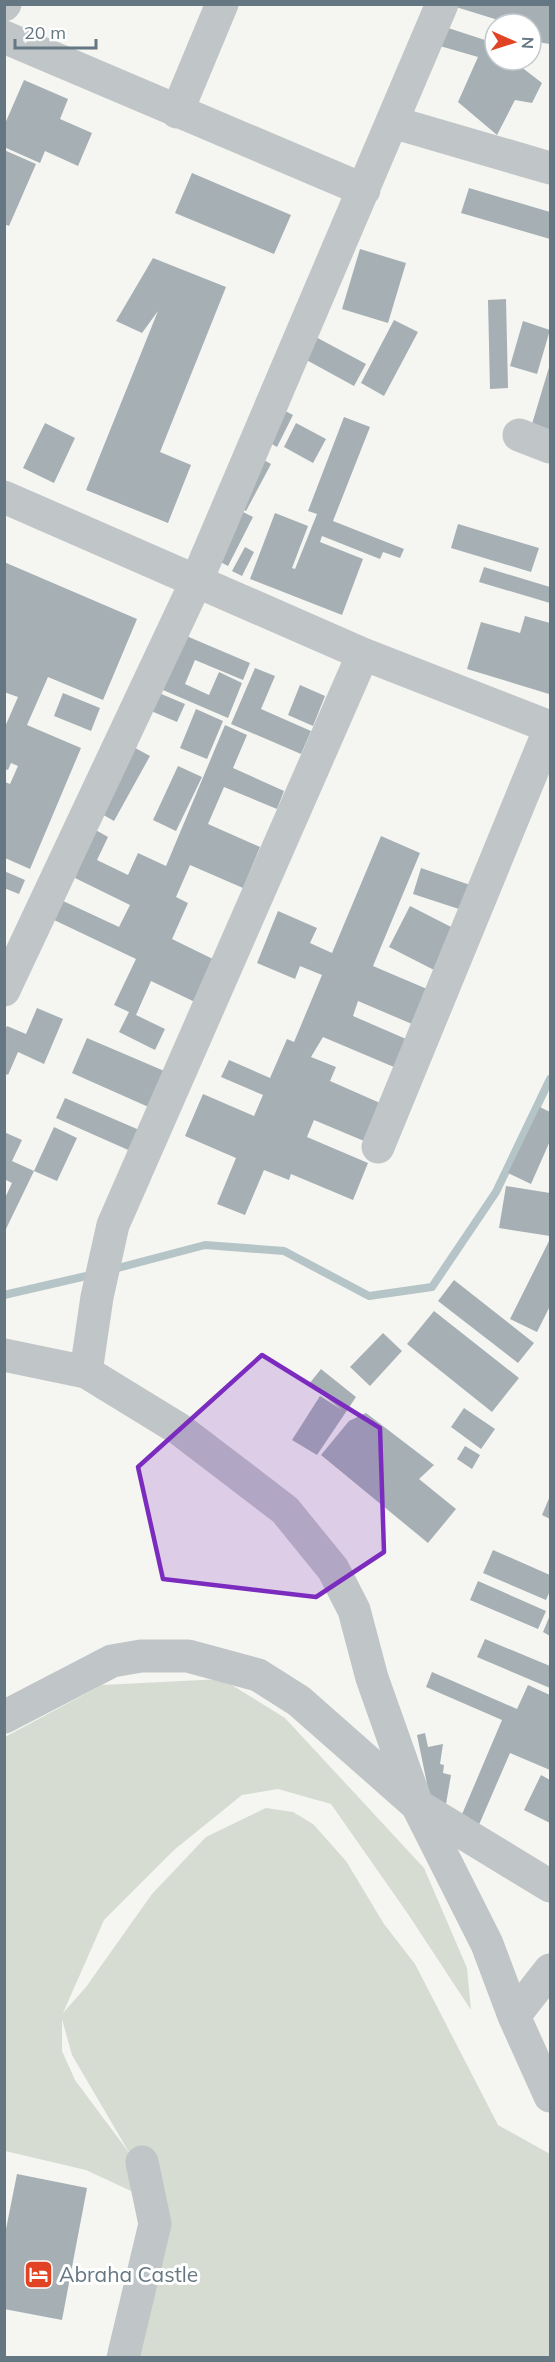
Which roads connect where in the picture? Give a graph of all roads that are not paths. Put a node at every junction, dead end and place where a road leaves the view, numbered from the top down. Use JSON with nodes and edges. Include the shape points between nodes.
{"nodes":[{"id":1,"x":222,"y":4,"type":"edge"},
{"id":2,"x":442,"y":4,"type":"edge"},
{"id":3,"x":4,"y":37,"type":"edge"},
{"id":4,"x":177,"y":112,"type":"junction"},
{"id":5,"x":392,"y":122,"type":"junction"},
{"id":6,"x":550,"y":168,"type":"edge"},
{"id":7,"x":364,"y":190,"type":"junction"},
{"id":8,"x":519,"y":435,"type":"dead end"},
{"id":9,"x":550,"y":447,"type":"edge"},
{"id":10,"x":4,"y":497,"type":"edge"},
{"id":11,"x":196,"y":582,"type":"junction"},
{"id":12,"x":363,"y":654,"type":"junction"},
{"id":13,"x":550,"y":727,"type":"edge"},
{"id":14,"x":4,"y":990,"type":"edge"},
{"id":15,"x":378,"y":1147,"type":"dead end"},
{"id":16,"x":4,"y":1355,"type":"edge"},
{"id":17,"x":86,"y":1372,"type":"junction"},
{"id":18,"x":4,"y":1717,"type":"edge"},
{"id":19,"x":417,"y":1805,"type":"junction"},
{"id":20,"x":550,"y":1886,"type":"edge"},
{"id":21,"x":550,"y":1970,"type":"edge"},
{"id":22,"x":514,"y":2016,"type":"junction"},
{"id":23,"x":550,"y":2096,"type":"edge"},
{"id":24,"x":142,"y":2162,"type":"dead end"},
{"id":25,"x":123,"y":2358,"type":"edge"}],
"edges":[{"from":1,"to":4,"type":"street"},
{"from":2,"to":5,"type":"street"},
{"from":3,"to":4,"type":"street"},
{"from":4,"to":7,"type":"street"},
{"from":5,"to":6,"type":"street"},
{"from":5,"to":7,"type":"street"},
{"from":7,"to":11,"type":"street"},
{"from":8,"to":9,"type":"street"},
{"from":10,"to":11,"type":"street"},
{"from":11,"to":12,"type":"street"},
{"from":11,"to":14,"type":"street"},
{"from":12,"to":13,"type":"street"},
{"from":12,"to":17,"type":"street","via":[[110,1238]]},
{"from":13,"to":15,"type":"street"},
{"from":16,"to":17,"type":"street"},
{"from":17,"to":19,"type":"street","via":[[179,1429],[285,1510],[333,1569],[354,1610],[372,1678]]},
{"from":18,"to":19,"type":"street","via":[[112,1661],[141,1656],[188,1656],[258,1674],[299,1701]]},
{"from":19,"to":20,"type":"street"},
{"from":19,"to":22,"type":"street","via":[[487,1944]]},
{"from":21,"to":22,"type":"street"},
{"from":22,"to":23,"type":"street"},
{"from":24,"to":25,"type":"street","via":[[154,2224]]}]}
